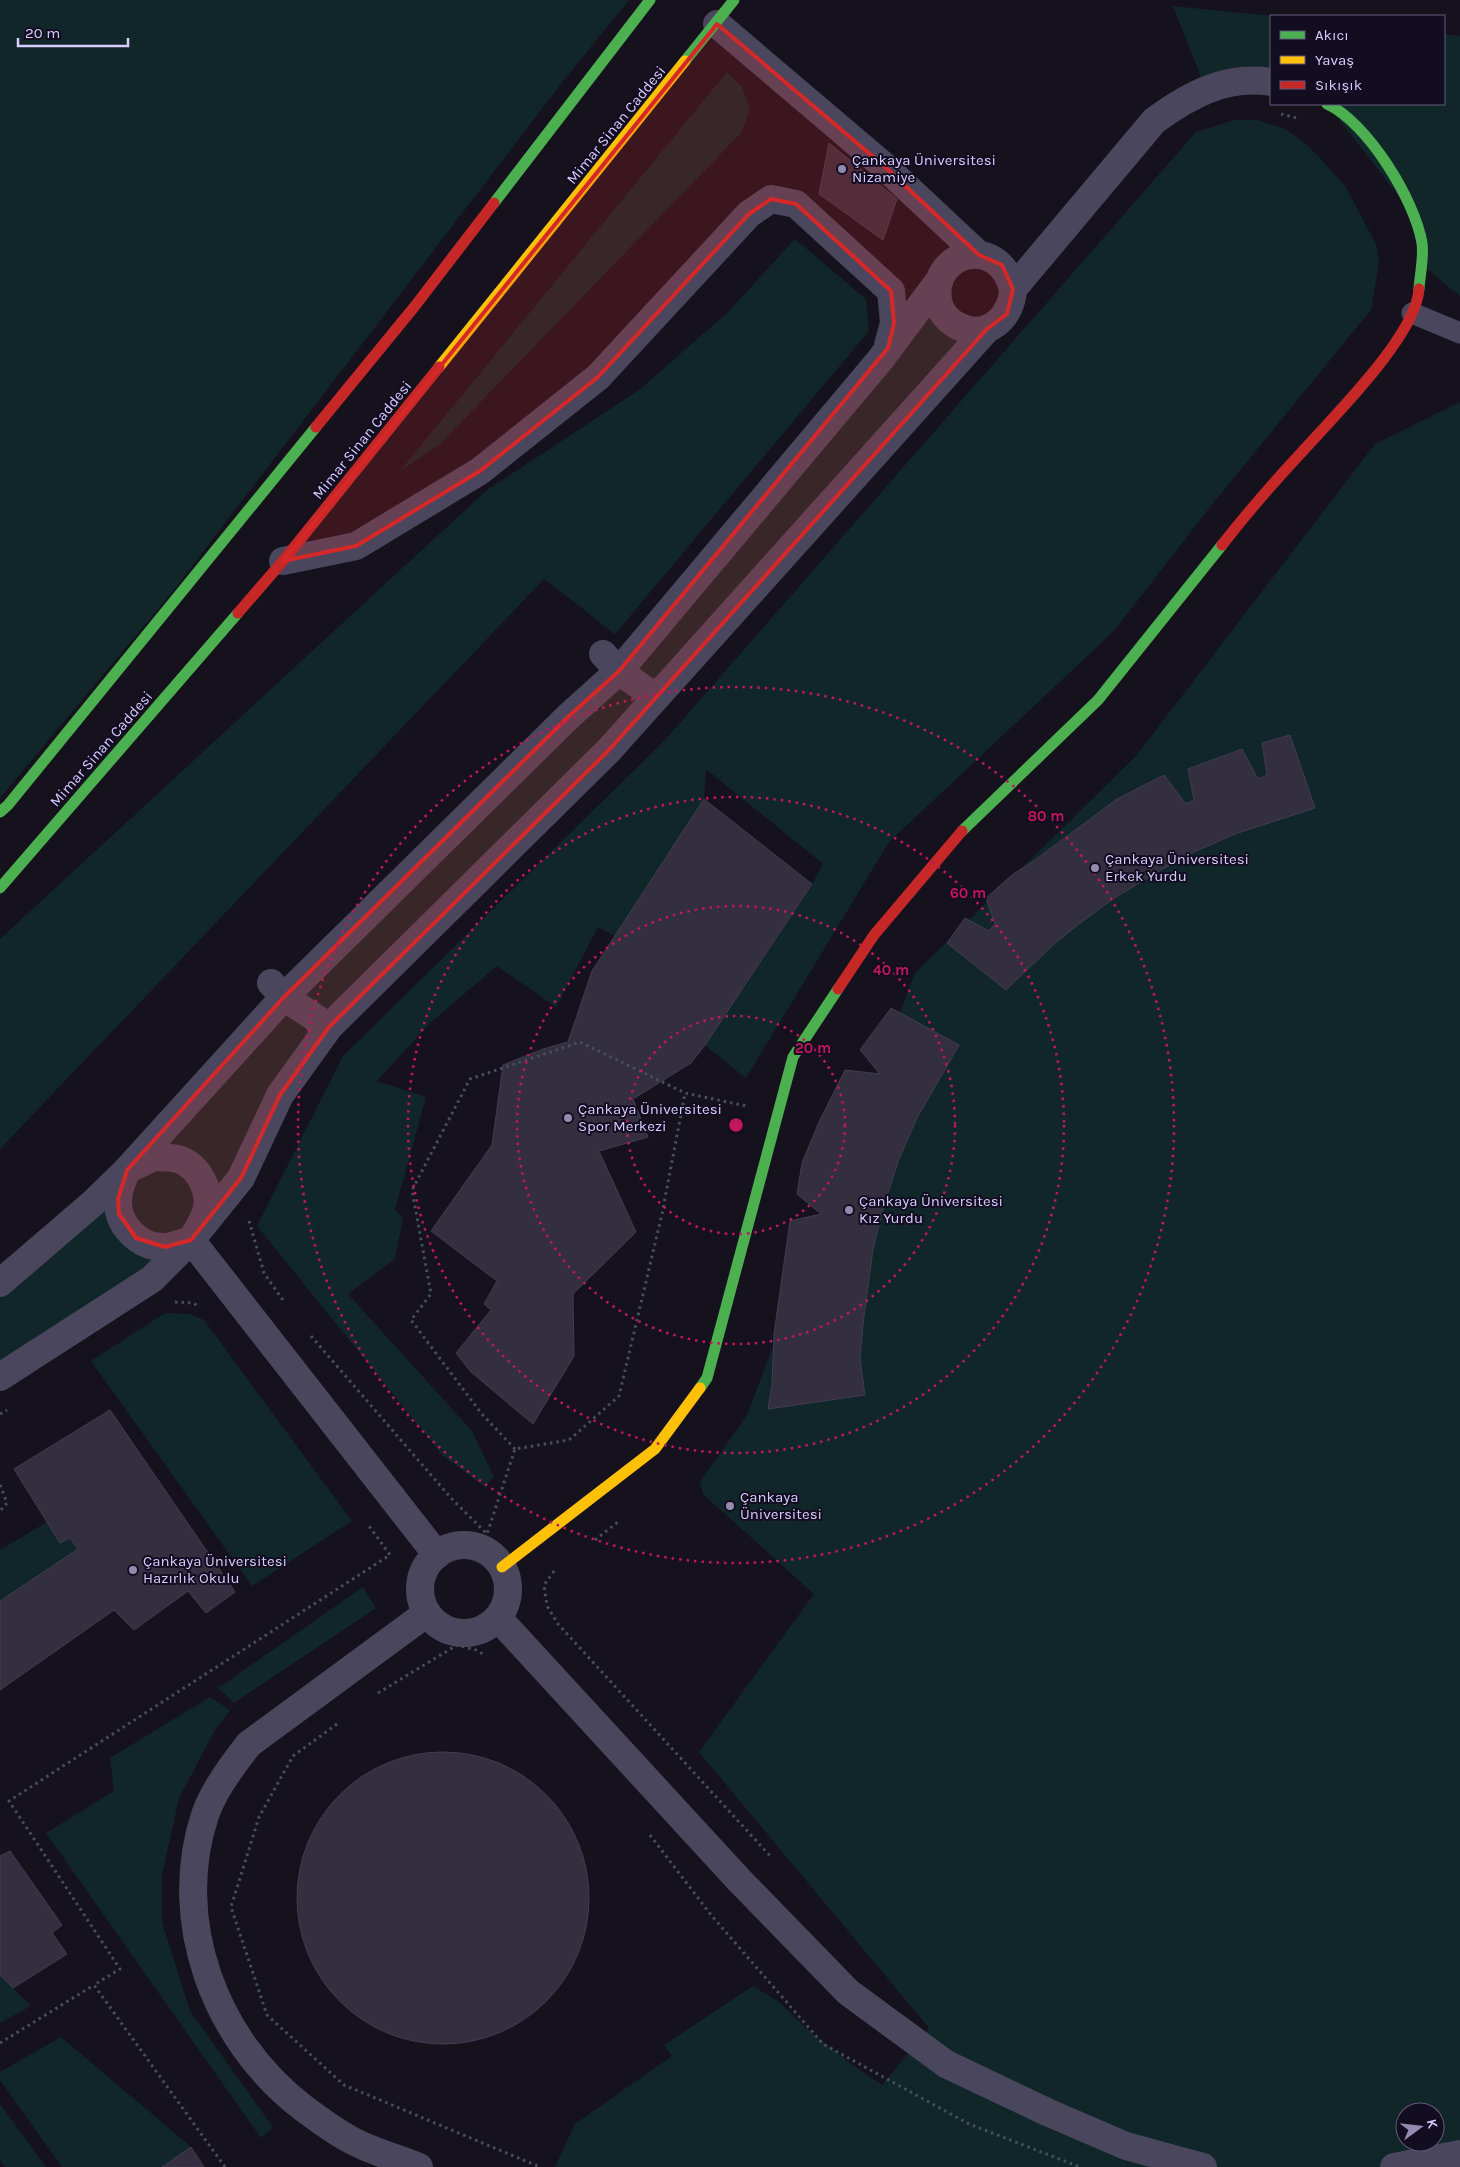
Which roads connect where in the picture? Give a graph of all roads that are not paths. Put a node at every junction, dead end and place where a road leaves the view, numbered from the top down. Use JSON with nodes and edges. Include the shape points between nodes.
{"nodes":[{"id":1,"x":650,"y":0,"type":"edge"},
{"id":2,"x":734,"y":0,"type":"edge"},
{"id":3,"x":717,"y":24,"type":"junction"},
{"id":4,"x":1270,"y":82,"type":"edge"},
{"id":5,"x":1329,"y":105,"type":"edge"},
{"id":6,"x":979,"y":255,"type":"junction"},
{"id":7,"x":939,"y":281,"type":"junction"},
{"id":8,"x":1012,"y":289,"type":"junction"},
{"id":9,"x":1412,"y":313,"type":"junction"},
{"id":10,"x":987,"y":328,"type":"junction"},
{"id":11,"x":1460,"y":333,"type":"edge"},
{"id":12,"x":888,"y":348,"type":"junction"},
{"id":13,"x":283,"y":561,"type":"junction"},
{"id":14,"x":611,"y":662,"type":"junction"},
{"id":15,"x":655,"y":697,"type":"junction"},
{"id":16,"x":0,"y":812,"type":"edge"},
{"id":17,"x":0,"y":888,"type":"edge"},
{"id":18,"x":277,"y":990,"type":"junction"},
{"id":19,"x":329,"y":1027,"type":"junction"},
{"id":20,"x":127,"y":1170,"type":"junction"},
{"id":21,"x":192,"y":1240,"type":"junction"},
{"id":22,"x":0,"y":1282,"type":"edge"},
{"id":23,"x":0,"y":1377,"type":"edge"},
{"id":24,"x":437,"y":1555,"type":"junction"},
{"id":25,"x":502,"y":1567,"type":"junction"},
{"id":26,"x":427,"y":1613,"type":"junction"},
{"id":27,"x":498,"y":1618,"type":"junction"},
{"id":28,"x":1460,"y":2154,"type":"edge"},
{"id":29,"x":419,"y":2167,"type":"edge"},
{"id":30,"x":1203,"y":2167,"type":"edge"},
{"id":31,"x":1394,"y":2167,"type":"edge"}],
"edges":[{"from":1,"to":16,"type":"main road","via":[[415,306]]},
{"from":2,"to":3,"type":"main road","name":"Mimar Sinan Caddesi"},
{"from":3,"to":6,"type":"street","via":[[884,166]]},
{"from":3,"to":13,"type":"main road","name":"Mimar Sinan Caddesi"},
{"from":4,"to":8,"type":"street","via":[[1231,81],[1179,103],[1154,121]]},
{"from":5,"to":9,"type":"main road","via":[[1376,149],[1394,174],[1415,217],[1422,244],[1422,265],[1419,294]]},
{"from":6,"to":7,"type":"street","via":[[954,261],[944,270]]},
{"from":6,"to":8,"type":"street","via":[[1002,266]]},
{"from":7,"to":10,"type":"street","via":[[939,306],[945,316],[964,329],[976,331]]},
{"from":7,"to":12,"type":"street"},
{"from":8,"to":10,"type":"street","via":[[1012,302],[1007,314]]},
{"from":9,"to":11,"type":"lane"},
{"from":9,"to":25,"type":"main road","via":[[1375,370],[1251,508],[1098,700],[965,828],[874,935],[793,1057],[707,1378],[655,1449]]},
{"from":10,"to":15,"type":"street"},
{"from":12,"to":13,"type":"street","via":[[894,322],[890,291],[796,204],[771,199],[748,214],[598,377],[480,471],[356,546]]},
{"from":12,"to":14,"type":"street"},
{"from":13,"to":17,"type":"main road","name":"Mimar Sinan Caddesi"},
{"from":14,"to":15,"type":"street"},
{"from":14,"to":18,"type":"street","via":[[569,716]]},
{"from":15,"to":19,"type":"street","via":[[609,750]]},
{"from":18,"to":19,"type":"street"},
{"from":18,"to":20,"type":"street"},
{"from":19,"to":21,"type":"street","via":[[280,1095],[241,1178]]},
{"from":20,"to":21,"type":"street","via":[[118,1199],[119,1214],[126,1228],[150,1245],[165,1247]]},
{"from":20,"to":21,"type":"street","via":[[154,1157],[168,1157],[182,1160],[194,1170],[203,1181],[207,1210]]},
{"from":20,"to":22,"type":"street"},
{"from":21,"to":23,"type":"street","via":[[152,1279]]},
{"from":21,"to":24,"type":"street"},
{"from":24,"to":25,"type":"street","via":[[465,1545],[480,1548]]},
{"from":24,"to":26,"type":"street","via":[[422,1576],[422,1601]]},
{"from":25,"to":27,"type":"street","via":[[508,1580],[508,1594]]},
{"from":26,"to":27,"type":"street","via":[[459,1639],[488,1627]]},
{"from":26,"to":29,"type":"street","via":[[249,1744],[232,1766],[206,1813],[192,1878],[193,1916],[204,1966],[222,2012],[251,2059],[302,2107],[352,2141]]},
{"from":27,"to":30,"type":"street","via":[[739,1880],[848,1992],[946,2064],[1126,2146]]},
{"from":28,"to":31,"type":"street"}]}
